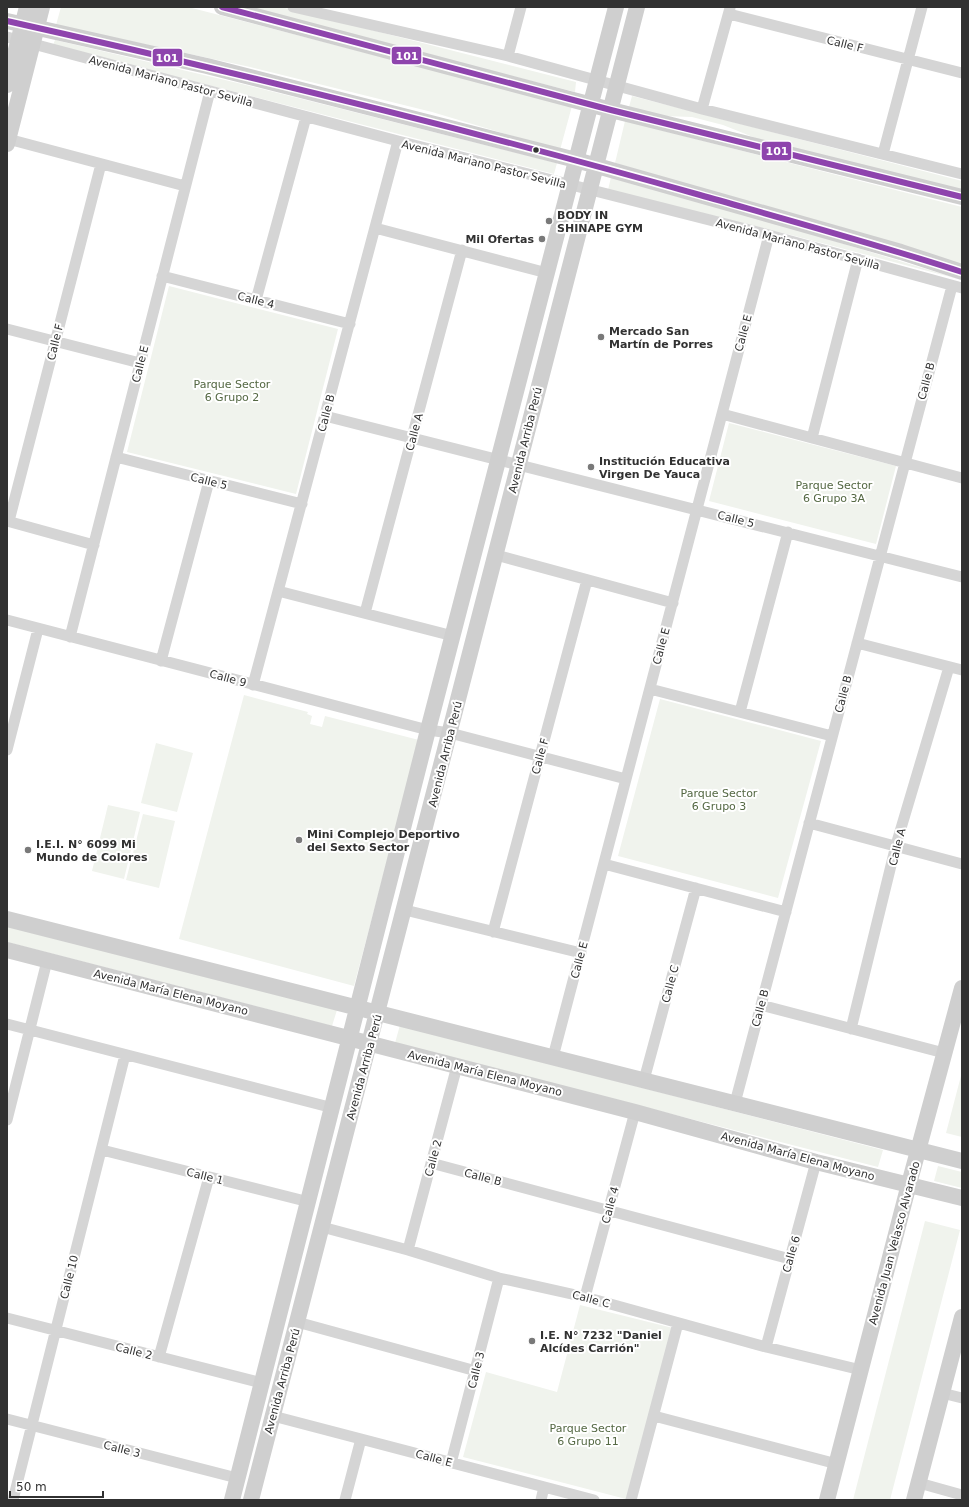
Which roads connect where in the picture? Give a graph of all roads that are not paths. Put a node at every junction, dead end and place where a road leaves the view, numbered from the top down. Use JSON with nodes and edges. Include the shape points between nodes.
{"nodes":[{"id":1,"x":27,"y":7,"type":"edge"},
{"id":2,"x":42,"y":7,"type":"edge"},
{"id":3,"x":222,"y":7,"type":"edge"},
{"id":4,"x":293,"y":7,"type":"edge"},
{"id":5,"x":521,"y":7,"type":"edge"},
{"id":6,"x":616,"y":7,"type":"edge"},
{"id":7,"x":637,"y":7,"type":"edge"},
{"id":8,"x":922,"y":7,"type":"edge"},
{"id":9,"x":730,"y":10,"type":"edge"},
{"id":10,"x":330,"y":12,"type":"edge"},
{"id":11,"x":21,"y":33,"type":"edge"},
{"id":12,"x":508,"y":56,"type":"junction"},
{"id":13,"x":908,"y":60,"type":"junction"},
{"id":14,"x":962,"y":73,"type":"edge"},
{"id":15,"x":597,"y":80,"type":"junction"},
{"id":16,"x":7,"y":85,"type":"edge"},
{"id":17,"x":616,"y":86,"type":"junction"},
{"id":18,"x":210,"y":91,"type":"junction"},
{"id":19,"x":590,"y":104,"type":"junction"},
{"id":20,"x":611,"y":110,"type":"junction"},
{"id":21,"x":702,"y":110,"type":"junction"},
{"id":22,"x":306,"y":117,"type":"junction"},
{"id":23,"x":398,"y":141,"type":"junction"},
{"id":24,"x":8,"y":142,"type":"edge"},
{"id":25,"x":883,"y":154,"type":"junction"},
{"id":26,"x":576,"y":160,"type":"junction"},
{"id":27,"x":101,"y":164,"type":"junction"},
{"id":28,"x":596,"y":166,"type":"junction"},
{"id":29,"x":962,"y":174,"type":"edge"},
{"id":30,"x":569,"y":185,"type":"junction"},
{"id":31,"x":185,"y":186,"type":"junction"},
{"id":32,"x":589,"y":191,"type":"junction"},
{"id":33,"x":962,"y":197,"type":"edge"},
{"id":34,"x":376,"y":228,"type":"junction"},
{"id":35,"x":769,"y":235,"type":"junction"},
{"id":36,"x":462,"y":250,"type":"junction"},
{"id":37,"x":858,"y":260,"type":"junction"},
{"id":38,"x":962,"y":272,"type":"edge"},
{"id":39,"x":547,"y":273,"type":"junction"},
{"id":40,"x":162,"y":276,"type":"junction"},
{"id":41,"x":957,"y":287,"type":"edge"},
{"id":42,"x":256,"y":300,"type":"junction"},
{"id":43,"x":350,"y":324,"type":"junction"},
{"id":44,"x":7,"y":329,"type":"edge"},
{"id":45,"x":55,"y":341,"type":"junction"},
{"id":46,"x":140,"y":363,"type":"junction"},
{"id":47,"x":722,"y":414,"type":"junction"},
{"id":48,"x":325,"y":416,"type":"junction"},
{"id":49,"x":412,"y":438,"type":"junction"},
{"id":50,"x":812,"y":438,"type":"junction"},
{"id":51,"x":116,"y":457,"type":"junction"},
{"id":52,"x":509,"y":462,"type":"junction"},
{"id":53,"x":905,"y":463,"type":"junction"},
{"id":54,"x":962,"y":478,"type":"edge"},
{"id":55,"x":209,"y":481,"type":"junction"},
{"id":56,"x":302,"y":504,"type":"junction"},
{"id":57,"x":697,"y":509,"type":"junction"},
{"id":58,"x":8,"y":521,"type":"edge"},
{"id":59,"x":788,"y":532,"type":"junction"},
{"id":60,"x":94,"y":545,"type":"junction"},
{"id":61,"x":496,"y":555,"type":"junction"},
{"id":62,"x":880,"y":556,"type":"junction"},
{"id":63,"x":962,"y":576,"type":"edge"},
{"id":64,"x":587,"y":580,"type":"junction"},
{"id":65,"x":278,"y":591,"type":"junction"},
{"id":66,"x":673,"y":603,"type":"junction"},
{"id":67,"x":365,"y":613,"type":"junction"},
{"id":68,"x":7,"y":620,"type":"edge"},
{"id":69,"x":38,"y":629,"type":"junction"},
{"id":70,"x":453,"y":636,"type":"junction"},
{"id":71,"x":70,"y":637,"type":"junction"},
{"id":72,"x":857,"y":642,"type":"junction"},
{"id":73,"x":161,"y":661,"type":"junction"},
{"id":74,"x":949,"y":666,"type":"junction"},
{"id":75,"x":962,"y":670,"type":"edge"},
{"id":76,"x":253,"y":685,"type":"junction"},
{"id":77,"x":650,"y":689,"type":"junction"},
{"id":78,"x":740,"y":712,"type":"junction"},
{"id":79,"x":428,"y":730,"type":"junction"},
{"id":80,"x":450,"y":733,"type":"junction"},
{"id":81,"x":832,"y":736,"type":"junction"},
{"id":82,"x":7,"y":750,"type":"edge"},
{"id":83,"x":540,"y":757,"type":"junction"},
{"id":84,"x":626,"y":779,"type":"junction"},
{"id":85,"x":809,"y":823,"type":"junction"},
{"id":86,"x":896,"y":845,"type":"junction"},
{"id":87,"x":604,"y":864,"type":"junction"},
{"id":88,"x":962,"y":864,"type":"edge"},
{"id":89,"x":696,"y":888,"type":"junction"},
{"id":90,"x":405,"y":910,"type":"junction"},
{"id":91,"x":786,"y":912,"type":"junction"},
{"id":92,"x":7,"y":919,"type":"edge"},
{"id":93,"x":493,"y":932,"type":"junction"},
{"id":94,"x":7,"y":950,"type":"edge"},
{"id":95,"x":581,"y":953,"type":"junction"},
{"id":96,"x":47,"y":961,"type":"junction"},
{"id":97,"x":962,"y":988,"type":"edge"},
{"id":98,"x":761,"y":1005,"type":"junction"},
{"id":99,"x":358,"y":1008,"type":"junction"},
{"id":100,"x":378,"y":1013,"type":"junction"},
{"id":101,"x":7,"y":1024,"type":"edge"},
{"id":102,"x":851,"y":1029,"type":"junction"},
{"id":103,"x":30,"y":1030,"type":"junction"},
{"id":104,"x":350,"y":1038,"type":"junction"},
{"id":105,"x":370,"y":1044,"type":"junction"},
{"id":106,"x":944,"y":1053,"type":"junction"},
{"id":107,"x":126,"y":1055,"type":"junction"},
{"id":108,"x":553,"y":1057,"type":"junction"},
{"id":109,"x":458,"y":1066,"type":"junction"},
{"id":110,"x":644,"y":1080,"type":"junction"},
{"id":111,"x":735,"y":1103,"type":"junction"},
{"id":112,"x":333,"y":1108,"type":"junction"},
{"id":113,"x":635,"y":1112,"type":"junction"},
{"id":114,"x":7,"y":1119,"type":"edge"},
{"id":115,"x":102,"y":1150,"type":"junction"},
{"id":116,"x":918,"y":1150,"type":"junction"},
{"id":117,"x":962,"y":1161,"type":"edge"},
{"id":118,"x":816,"y":1162,"type":"junction"},
{"id":119,"x":431,"y":1163,"type":"junction"},
{"id":120,"x":209,"y":1177,"type":"junction"},
{"id":121,"x":909,"y":1184,"type":"junction"},
{"id":122,"x":962,"y":1198,"type":"edge"},
{"id":123,"x":309,"y":1202,"type":"junction"},
{"id":124,"x":609,"y":1210,"type":"junction"},
{"id":125,"x":322,"y":1227,"type":"junction"},
{"id":126,"x":408,"y":1250,"type":"junction"},
{"id":127,"x":790,"y":1258,"type":"junction"},
{"id":128,"x":499,"y":1278,"type":"junction"},
{"id":129,"x":586,"y":1297,"type":"junction"},
{"id":130,"x":962,"y":1317,"type":"edge"},
{"id":131,"x":7,"y":1318,"type":"edge"},
{"id":132,"x":297,"y":1322,"type":"junction"},
{"id":133,"x":678,"y":1323,"type":"junction"},
{"id":134,"x":56,"y":1331,"type":"junction"},
{"id":135,"x":766,"y":1347,"type":"junction"},
{"id":136,"x":159,"y":1357,"type":"junction"},
{"id":137,"x":861,"y":1370,"type":"junction"},
{"id":138,"x":476,"y":1371,"type":"junction"},
{"id":139,"x":262,"y":1383,"type":"junction"},
{"id":140,"x":942,"y":1393,"type":"junction"},
{"id":141,"x":962,"y":1398,"type":"edge"},
{"id":142,"x":273,"y":1416,"type":"junction"},
{"id":143,"x":654,"y":1416,"type":"junction"},
{"id":144,"x":7,"y":1419,"type":"edge"},
{"id":145,"x":32,"y":1426,"type":"junction"},
{"id":146,"x":361,"y":1439,"type":"junction"},
{"id":147,"x":451,"y":1462,"type":"junction"},
{"id":148,"x":837,"y":1464,"type":"junction"},
{"id":149,"x":237,"y":1478,"type":"junction"},
{"id":150,"x":919,"y":1483,"type":"junction"},
{"id":151,"x":544,"y":1487,"type":"junction"},
{"id":152,"x":962,"y":1494,"type":"edge"},
{"id":153,"x":13,"y":1500,"type":"edge"},
{"id":154,"x":232,"y":1500,"type":"edge"},
{"id":155,"x":251,"y":1500,"type":"edge"},
{"id":156,"x":345,"y":1500,"type":"edge"},
{"id":157,"x":541,"y":1500,"type":"edge"},
{"id":158,"x":594,"y":1500,"type":"edge"},
{"id":159,"x":631,"y":1500,"type":"edge"},
{"id":160,"x":828,"y":1500,"type":"edge"},
{"id":161,"x":914,"y":1500,"type":"edge"}],
"edges":[{"from":1,"to":11,"type":"street"},
{"from":2,"to":11,"type":"street"},
{"from":3,"to":19,"type":"street"},
{"from":4,"to":10,"type":"street"},
{"from":5,"to":12,"type":"street"},
{"from":6,"to":15,"type":"street","name":"Avenida Arriba Perú"},
{"from":7,"to":17,"type":"street","name":"Avenida Arriba Perú"},
{"from":8,"to":13,"type":"street"},
{"from":9,"to":13,"type":"street","name":"Calle F"},
{"from":9,"to":21,"type":"street"},
{"from":10,"to":12,"type":"street"},
{"from":11,"to":16,"type":"street"},
{"from":11,"to":18,"type":"street","name":"Avenida Mariano Pastor Sevilla"},
{"from":11,"to":24,"type":"street"},
{"from":11,"to":26,"type":"street","name":"Avenida Mariano Pastor Sevilla","via":[[207,66]]},
{"from":12,"to":15,"type":"street"},
{"from":13,"to":14,"type":"street","name":"Calle F"},
{"from":13,"to":25,"type":"street"},
{"from":15,"to":17,"type":"street"},
{"from":15,"to":19,"type":"street","name":"Avenida Arriba Perú"},
{"from":17,"to":20,"type":"street","name":"Avenida Arriba Perú"},
{"from":17,"to":21,"type":"street"},
{"from":18,"to":22,"type":"street","name":"Avenida Mariano Pastor Sevilla"},
{"from":18,"to":31,"type":"street","name":"Calle E"},
{"from":19,"to":20,"type":"street"},
{"from":19,"to":26,"type":"street","name":"Avenida Arriba Perú"},
{"from":20,"to":28,"type":"street","name":"Avenida Arriba Perú"},
{"from":20,"to":33,"type":"street"},
{"from":21,"to":25,"type":"street"},
{"from":22,"to":23,"type":"street","name":"Avenida Mariano Pastor Sevilla"},
{"from":22,"to":42,"type":"street"},
{"from":23,"to":30,"type":"street","name":"Avenida Mariano Pastor Sevilla"},
{"from":23,"to":34,"type":"street","name":"Calle B"},
{"from":24,"to":27,"type":"street"},
{"from":25,"to":29,"type":"street"},
{"from":26,"to":28,"type":"street","name":"Avenida Mariano Pastor Sevilla"},
{"from":26,"to":30,"type":"street","name":"Avenida Arriba Perú"},
{"from":27,"to":31,"type":"street"},
{"from":27,"to":45,"type":"street","name":"Calle F"},
{"from":28,"to":32,"type":"street","name":"Avenida Arriba Perú"},
{"from":28,"to":38,"type":"street","name":"Avenida Mariano Pastor Sevilla","via":[[901,252]]},
{"from":30,"to":32,"type":"street","name":"Avenida Mariano Pastor Sevilla"},
{"from":30,"to":39,"type":"street","name":"Avenida Arriba Perú"},
{"from":31,"to":40,"type":"street","name":"Calle E"},
{"from":32,"to":35,"type":"street","name":"Avenida Mariano Pastor Sevilla"},
{"from":32,"to":52,"type":"street","name":"Avenida Arriba Perú"},
{"from":34,"to":36,"type":"street"},
{"from":34,"to":43,"type":"street","name":"Calle B"},
{"from":35,"to":37,"type":"street","name":"Avenida Mariano Pastor Sevilla"},
{"from":35,"to":47,"type":"street","name":"Calle E"},
{"from":36,"to":39,"type":"street"},
{"from":36,"to":49,"type":"street","name":"Calle A"},
{"from":37,"to":41,"type":"street","name":"Avenida Mariano Pastor Sevilla"},
{"from":37,"to":50,"type":"street"},
{"from":39,"to":52,"type":"street","name":"Avenida Arriba Perú"},
{"from":40,"to":42,"type":"street","name":"Calle 4"},
{"from":40,"to":46,"type":"street","name":"Calle E"},
{"from":41,"to":53,"type":"street","name":"Calle B"},
{"from":42,"to":43,"type":"street","name":"Calle 4"},
{"from":43,"to":48,"type":"street","name":"Calle B"},
{"from":44,"to":45,"type":"street"},
{"from":45,"to":46,"type":"street"},
{"from":45,"to":58,"type":"street","name":"Calle F"},
{"from":46,"to":51,"type":"street","name":"Calle E"},
{"from":47,"to":50,"type":"street"},
{"from":47,"to":57,"type":"street","name":"Calle E"},
{"from":48,"to":49,"type":"street"},
{"from":48,"to":56,"type":"street","name":"Calle B"},
{"from":49,"to":52,"type":"street"},
{"from":49,"to":67,"type":"street","name":"Calle A"},
{"from":50,"to":53,"type":"street"},
{"from":51,"to":55,"type":"street","name":"Calle 5"},
{"from":51,"to":60,"type":"street","name":"Calle E"},
{"from":52,"to":57,"type":"street","name":"Calle 5"},
{"from":52,"to":61,"type":"street","name":"Avenida Arriba Perú"},
{"from":52,"to":70,"type":"street","name":"Avenida Arriba Perú"},
{"from":53,"to":54,"type":"street"},
{"from":53,"to":62,"type":"street","name":"Calle B"},
{"from":55,"to":56,"type":"street","name":"Calle 5"},
{"from":55,"to":73,"type":"street"},
{"from":56,"to":65,"type":"street","name":"Calle B"},
{"from":57,"to":59,"type":"street","name":"Calle 5"},
{"from":57,"to":66,"type":"street","name":"Calle E"},
{"from":58,"to":60,"type":"street"},
{"from":59,"to":62,"type":"street","name":"Calle 5"},
{"from":59,"to":78,"type":"street"},
{"from":60,"to":71,"type":"street","name":"Calle E"},
{"from":61,"to":64,"type":"street"},
{"from":61,"to":80,"type":"street","name":"Avenida Arriba Perú"},
{"from":62,"to":63,"type":"street","name":"Calle 5"},
{"from":62,"to":72,"type":"street","name":"Calle B"},
{"from":64,"to":66,"type":"street"},
{"from":64,"to":83,"type":"street","name":"Calle F"},
{"from":65,"to":67,"type":"street"},
{"from":65,"to":76,"type":"street","name":"Calle B"},
{"from":66,"to":77,"type":"street","name":"Calle E"},
{"from":67,"to":70,"type":"street"},
{"from":68,"to":69,"type":"street","name":"Calle 9"},
{"from":69,"to":71,"type":"street","name":"Calle 9"},
{"from":69,"to":82,"type":"street"},
{"from":70,"to":79,"type":"street","name":"Avenida Arriba Perú"},
{"from":71,"to":73,"type":"street","name":"Calle 9"},
{"from":72,"to":74,"type":"street"},
{"from":72,"to":81,"type":"street","name":"Calle B"},
{"from":73,"to":76,"type":"street","name":"Calle 9"},
{"from":74,"to":75,"type":"street"},
{"from":74,"to":86,"type":"street","name":"Calle A"},
{"from":76,"to":79,"type":"street","name":"Calle 9"},
{"from":77,"to":78,"type":"street"},
{"from":77,"to":84,"type":"street","name":"Calle E"},
{"from":78,"to":81,"type":"street"},
{"from":79,"to":80,"type":"street","name":"Calle 9"},
{"from":79,"to":99,"type":"street","name":"Avenida Arriba Perú"},
{"from":80,"to":83,"type":"street","name":"Calle 9"},
{"from":80,"to":90,"type":"street","name":"Avenida Arriba Perú"},
{"from":81,"to":85,"type":"street","name":"Calle B"},
{"from":83,"to":84,"type":"street","name":"Calle 9"},
{"from":83,"to":93,"type":"street","name":"Calle F"},
{"from":84,"to":87,"type":"street","name":"Calle E"},
{"from":85,"to":86,"type":"street"},
{"from":85,"to":91,"type":"street","name":"Calle B"},
{"from":86,"to":88,"type":"street"},
{"from":86,"to":102,"type":"street","name":"Calle A"},
{"from":87,"to":89,"type":"street"},
{"from":87,"to":95,"type":"street","name":"Calle E"},
{"from":89,"to":91,"type":"street"},
{"from":89,"to":110,"type":"street","name":"Calle C"},
{"from":90,"to":93,"type":"street"},
{"from":90,"to":100,"type":"street","name":"Avenida Arriba Perú"},
{"from":91,"to":98,"type":"street","name":"Calle B"},
{"from":92,"to":99,"type":"street"},
{"from":93,"to":95,"type":"street"},
{"from":94,"to":96,"type":"street","name":"Avenida María Elena Moyano"},
{"from":95,"to":108,"type":"street","name":"Calle E"},
{"from":96,"to":103,"type":"street"},
{"from":96,"to":104,"type":"street","name":"Avenida María Elena Moyano"},
{"from":97,"to":106,"type":"street","name":"Avenida Juan Velasco Alvarado"},
{"from":98,"to":102,"type":"street"},
{"from":98,"to":111,"type":"street","name":"Calle B"},
{"from":99,"to":100,"type":"street"},
{"from":99,"to":104,"type":"street","name":"Avenida Arriba Perú"},
{"from":100,"to":105,"type":"street","name":"Avenida Arriba Perú"},
{"from":100,"to":108,"type":"street"},
{"from":101,"to":103,"type":"street"},
{"from":102,"to":106,"type":"street"},
{"from":103,"to":107,"type":"street"},
{"from":103,"to":114,"type":"street"},
{"from":104,"to":105,"type":"street","name":"Avenida María Elena Moyano"},
{"from":104,"to":112,"type":"street","name":"Avenida Arriba Perú"},
{"from":105,"to":109,"type":"street","name":"Avenida María Elena Moyano"},
{"from":105,"to":125,"type":"street","name":"Avenida Arriba Perú"},
{"from":106,"to":116,"type":"street","name":"Avenida Juan Velasco Alvarado"},
{"from":107,"to":112,"type":"street"},
{"from":107,"to":115,"type":"street","name":"Calle 10"},
{"from":108,"to":110,"type":"street"},
{"from":109,"to":113,"type":"street","name":"Avenida María Elena Moyano"},
{"from":109,"to":119,"type":"street","name":"Calle 2"},
{"from":110,"to":111,"type":"street"},
{"from":111,"to":116,"type":"street"},
{"from":112,"to":123,"type":"street","name":"Avenida Arriba Perú"},
{"from":113,"to":118,"type":"street","name":"Avenida María Elena Moyano"},
{"from":113,"to":124,"type":"street","name":"Calle 4"},
{"from":115,"to":120,"type":"street","name":"Calle 1"},
{"from":115,"to":134,"type":"street","name":"Calle 10"},
{"from":116,"to":117,"type":"street"},
{"from":116,"to":121,"type":"street","name":"Avenida Juan Velasco Alvarado"},
{"from":118,"to":121,"type":"street","name":"Avenida María Elena Moyano"},
{"from":118,"to":127,"type":"street","name":"Calle 6"},
{"from":119,"to":124,"type":"street","name":"Calle B"},
{"from":119,"to":126,"type":"street","name":"Calle 2"},
{"from":120,"to":123,"type":"street","name":"Calle 1"},
{"from":120,"to":136,"type":"street"},
{"from":121,"to":122,"type":"street","name":"Avenida María Elena Moyano"},
{"from":121,"to":137,"type":"street","name":"Avenida Juan Velasco Alvarado"},
{"from":123,"to":139,"type":"street","name":"Avenida Arriba Perú"},
{"from":124,"to":127,"type":"street","name":"Calle B"},
{"from":124,"to":129,"type":"street","name":"Calle 4"},
{"from":125,"to":126,"type":"street","name":"Calle C"},
{"from":125,"to":132,"type":"street","name":"Avenida Arriba Perú"},
{"from":126,"to":128,"type":"street","name":"Calle C"},
{"from":127,"to":135,"type":"street","name":"Calle 6"},
{"from":128,"to":129,"type":"street","name":"Calle C"},
{"from":128,"to":138,"type":"street","name":"Calle 3"},
{"from":129,"to":133,"type":"street","name":"Calle C"},
{"from":130,"to":140,"type":"street"},
{"from":131,"to":134,"type":"street","name":"Calle 2"},
{"from":132,"to":138,"type":"street"},
{"from":132,"to":142,"type":"street","name":"Avenida Arriba Perú"},
{"from":133,"to":135,"type":"street","name":"Calle C"},
{"from":133,"to":143,"type":"street"},
{"from":134,"to":136,"type":"street","name":"Calle 2"},
{"from":134,"to":145,"type":"street","name":"Calle 10"},
{"from":135,"to":137,"type":"street","name":"Calle C"},
{"from":136,"to":139,"type":"street","name":"Calle 2"},
{"from":137,"to":148,"type":"street","name":"Avenida Juan Velasco Alvarado"},
{"from":138,"to":147,"type":"street","name":"Calle 3"},
{"from":139,"to":149,"type":"street","name":"Avenida Arriba Perú"},
{"from":140,"to":141,"type":"street"},
{"from":140,"to":150,"type":"street"},
{"from":142,"to":146,"type":"street","name":"Calle E"},
{"from":142,"to":155,"type":"street","name":"Avenida Arriba Perú"},
{"from":143,"to":148,"type":"street"},
{"from":143,"to":159,"type":"street"},
{"from":144,"to":145,"type":"street","name":"Calle 3"},
{"from":145,"to":149,"type":"street","name":"Calle 3"},
{"from":145,"to":153,"type":"street","name":"Calle 10"},
{"from":146,"to":147,"type":"street","name":"Calle E"},
{"from":146,"to":156,"type":"street"},
{"from":147,"to":151,"type":"street","name":"Calle E"},
{"from":148,"to":160,"type":"street","name":"Avenida Juan Velasco Alvarado"},
{"from":149,"to":154,"type":"street","name":"Avenida Arriba Perú"},
{"from":150,"to":152,"type":"street"},
{"from":150,"to":161,"type":"street"},
{"from":151,"to":157,"type":"street"},
{"from":151,"to":158,"type":"street","name":"Calle E"}]}
